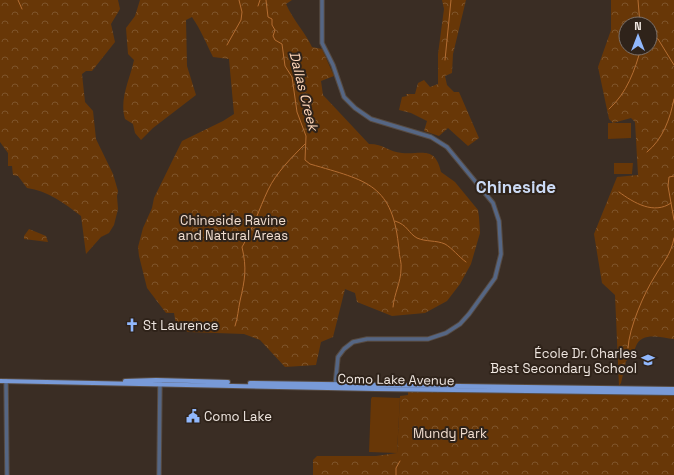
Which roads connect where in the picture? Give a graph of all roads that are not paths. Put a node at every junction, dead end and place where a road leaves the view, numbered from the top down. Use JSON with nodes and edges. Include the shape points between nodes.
{"nodes":[{"id":1,"x":322,"y":0,"type":"edge"},
{"id":2,"x":0,"y":381,"type":"edge"},
{"id":3,"x":6,"y":381,"type":"junction"},
{"id":4,"x":160,"y":382,"type":"junction"},
{"id":5,"x":335,"y":385,"type":"junction"},
{"id":6,"x":674,"y":388,"type":"edge"},
{"id":7,"x":674,"y":393,"type":"edge"},
{"id":8,"x":7,"y":475,"type":"edge"},
{"id":9,"x":159,"y":475,"type":"edge"}],
"edges":[{"from":1,"to":5,"type":"street","via":[[321,40],[333,65],[342,95],[352,106],[379,122],[434,139],[445,145],[494,206],[499,221],[501,254],[495,278],[460,324],[446,333],[428,339],[367,339],[353,342],[338,356]]},
{"from":2,"to":3,"type":"main road","name":"Como Lake Avenue"},
{"from":3,"to":4,"type":"main road","name":"Como Lake Avenue"},
{"from":3,"to":8,"type":"street"},
{"from":4,"to":5,"type":"main road","name":"Como Lake Avenue"},
{"from":4,"to":9,"type":"street"},
{"from":5,"to":6,"type":"main road","name":"Como Lake Avenue"},
{"from":5,"to":7,"type":"main road","name":"Como Lake Avenue"}]}
